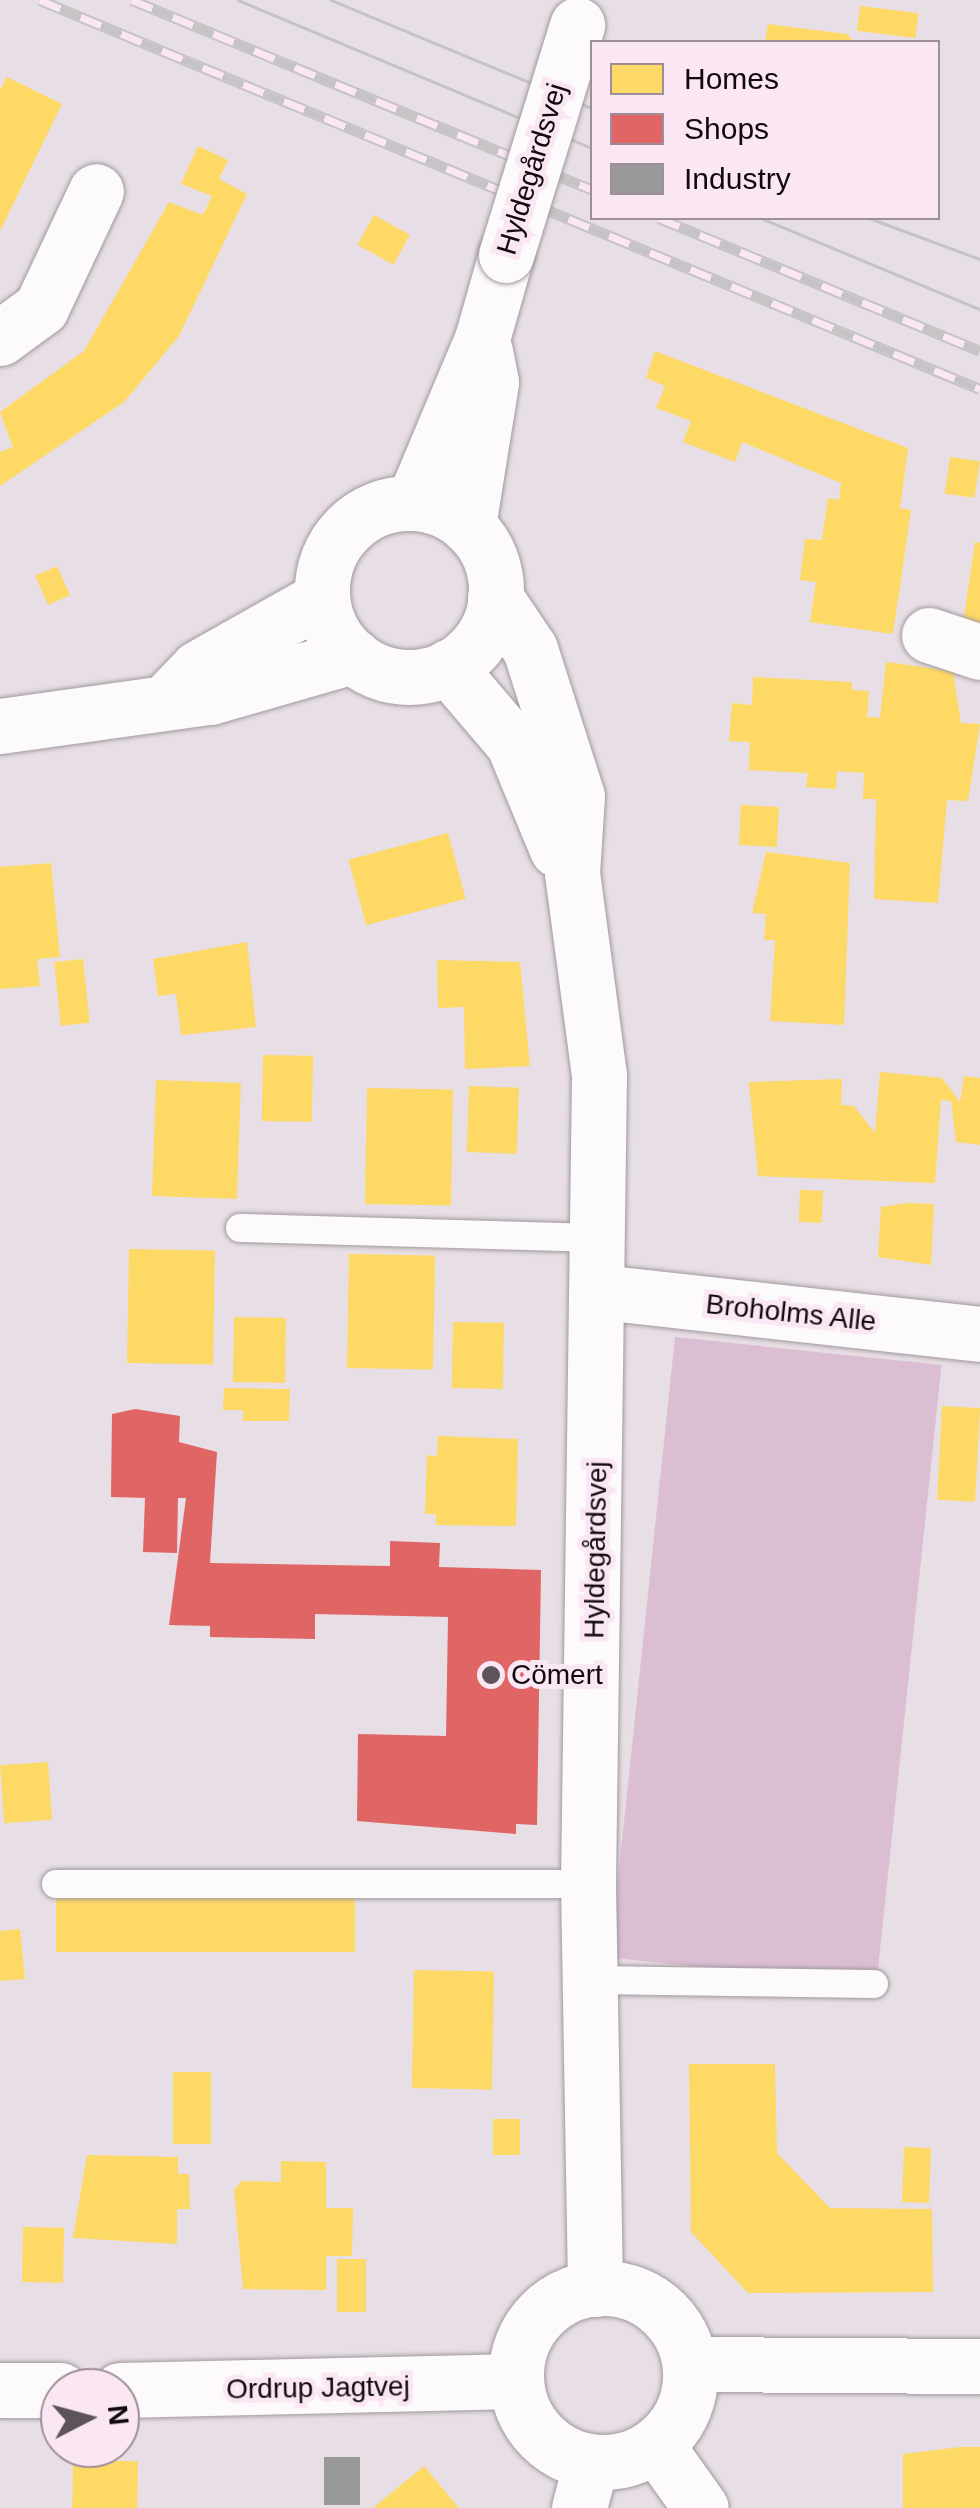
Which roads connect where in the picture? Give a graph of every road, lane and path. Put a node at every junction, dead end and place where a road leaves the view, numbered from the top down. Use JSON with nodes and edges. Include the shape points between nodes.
{"nodes":[{"id":1,"x":580,"y":12,"type":"edge"},
{"id":2,"x":96,"y":191,"type":"dead end"},
{"id":3,"x":0,"y":338,"type":"edge"},
{"id":4,"x":482,"y":339,"type":"junction"},
{"id":5,"x":413,"y":503,"type":"junction"},
{"id":6,"x":468,"y":526,"type":"junction"},
{"id":7,"x":496,"y":597,"type":"junction"},
{"id":8,"x":322,"y":598,"type":"junction"},
{"id":9,"x":929,"y":635,"type":"dead end"},
{"id":10,"x":980,"y":652,"type":"edge"},
{"id":11,"x":353,"y":656,"type":"junction"},
{"id":12,"x":448,"y":667,"type":"junction"},
{"id":13,"x":172,"y":695,"type":"junction"},
{"id":14,"x":0,"y":726,"type":"edge"},
{"id":15,"x":572,"y":872,"type":"junction"},
{"id":16,"x":240,"y":1228,"type":"dead end"},
{"id":17,"x":602,"y":1238,"type":"junction"},
{"id":18,"x":602,"y":1292,"type":"junction"},
{"id":19,"x":980,"y":1334,"type":"edge"},
{"id":20,"x":56,"y":1884,"type":"dead end"},
{"id":21,"x":588,"y":1884,"type":"junction"},
{"id":22,"x":590,"y":1980,"type":"junction"},
{"id":23,"x":874,"y":1984,"type":"dead end"},
{"id":24,"x":595,"y":2289,"type":"junction"},
{"id":25,"x":690,"y":2364,"type":"junction"},
{"id":26,"x":980,"y":2366,"type":"edge"},
{"id":27,"x":516,"y":2381,"type":"junction"},
{"id":28,"x":0,"y":2390,"type":"edge"},
{"id":29,"x":40,"y":2390,"type":"edge"},
{"id":30,"x":140,"y":2390,"type":"edge"},
{"id":31,"x":656,"y":2445,"type":"junction"},
{"id":32,"x":585,"y":2485,"type":"edge"},
{"id":33,"x":701,"y":2508,"type":"edge"}],
"edges":[{"from":1,"to":4,"type":"street","name":"Hyldegårdsvej","bridge":true},
{"from":2,"to":3,"type":"street","via":[[41,308]]},
{"from":4,"to":5,"type":"street","name":"Hyldegårdsvej"},
{"from":4,"to":6,"type":"street","name":"Hyldegårdsvej","via":[[491,382]]},
{"from":5,"to":6,"type":"street"},
{"from":5,"to":8,"type":"street","via":[[350,526],[328,559]]},
{"from":6,"to":7,"type":"street","via":[[488,553]]},
{"from":7,"to":12,"type":"street","via":[[483,634]]},
{"from":7,"to":15,"type":"street","name":"Hyldegårdsvej","via":[[530,649],[577,796]]},
{"from":8,"to":11,"type":"street"},
{"from":8,"to":13,"type":"street","via":[[198,668]]},
{"from":9,"to":10,"type":"street"},
{"from":11,"to":12,"type":"street","via":[[398,676]]},
{"from":11,"to":13,"type":"street","via":[[228,693]]},
{"from":12,"to":15,"type":"street","name":"Hyldegårdsvej","via":[[513,744]]},
{"from":13,"to":14,"type":"street"},
{"from":15,"to":17,"type":"street","name":"Hyldegårdsvej","via":[[598,1076]]},
{"from":16,"to":17,"type":"lane"},
{"from":17,"to":18,"type":"street","name":"Hyldegårdsvej"},
{"from":18,"to":19,"type":"street","name":"Broholms Alle"},
{"from":18,"to":21,"type":"street","name":"Hyldegårdsvej"},
{"from":20,"to":21,"type":"lane"},
{"from":21,"to":22,"type":"street","name":"Hyldegårdsvej"},
{"from":22,"to":23,"type":"lane"},
{"from":22,"to":24,"type":"street","name":"Hyldegårdsvej"},
{"from":24,"to":25,"type":"street","via":[[657,2307]]},
{"from":24,"to":27,"type":"street","via":[[537,2319]]},
{"from":25,"to":26,"type":"street"},
{"from":25,"to":31,"type":"street","via":[[682,2414]]},
{"from":27,"to":30,"type":"street","name":"Ordrup Jagtvej"},
{"from":27,"to":32,"type":"street","via":[[540,2435]]},
{"from":28,"to":29,"type":"street"},
{"from":31,"to":32,"type":"street"},
{"from":31,"to":33,"type":"street"}]}
